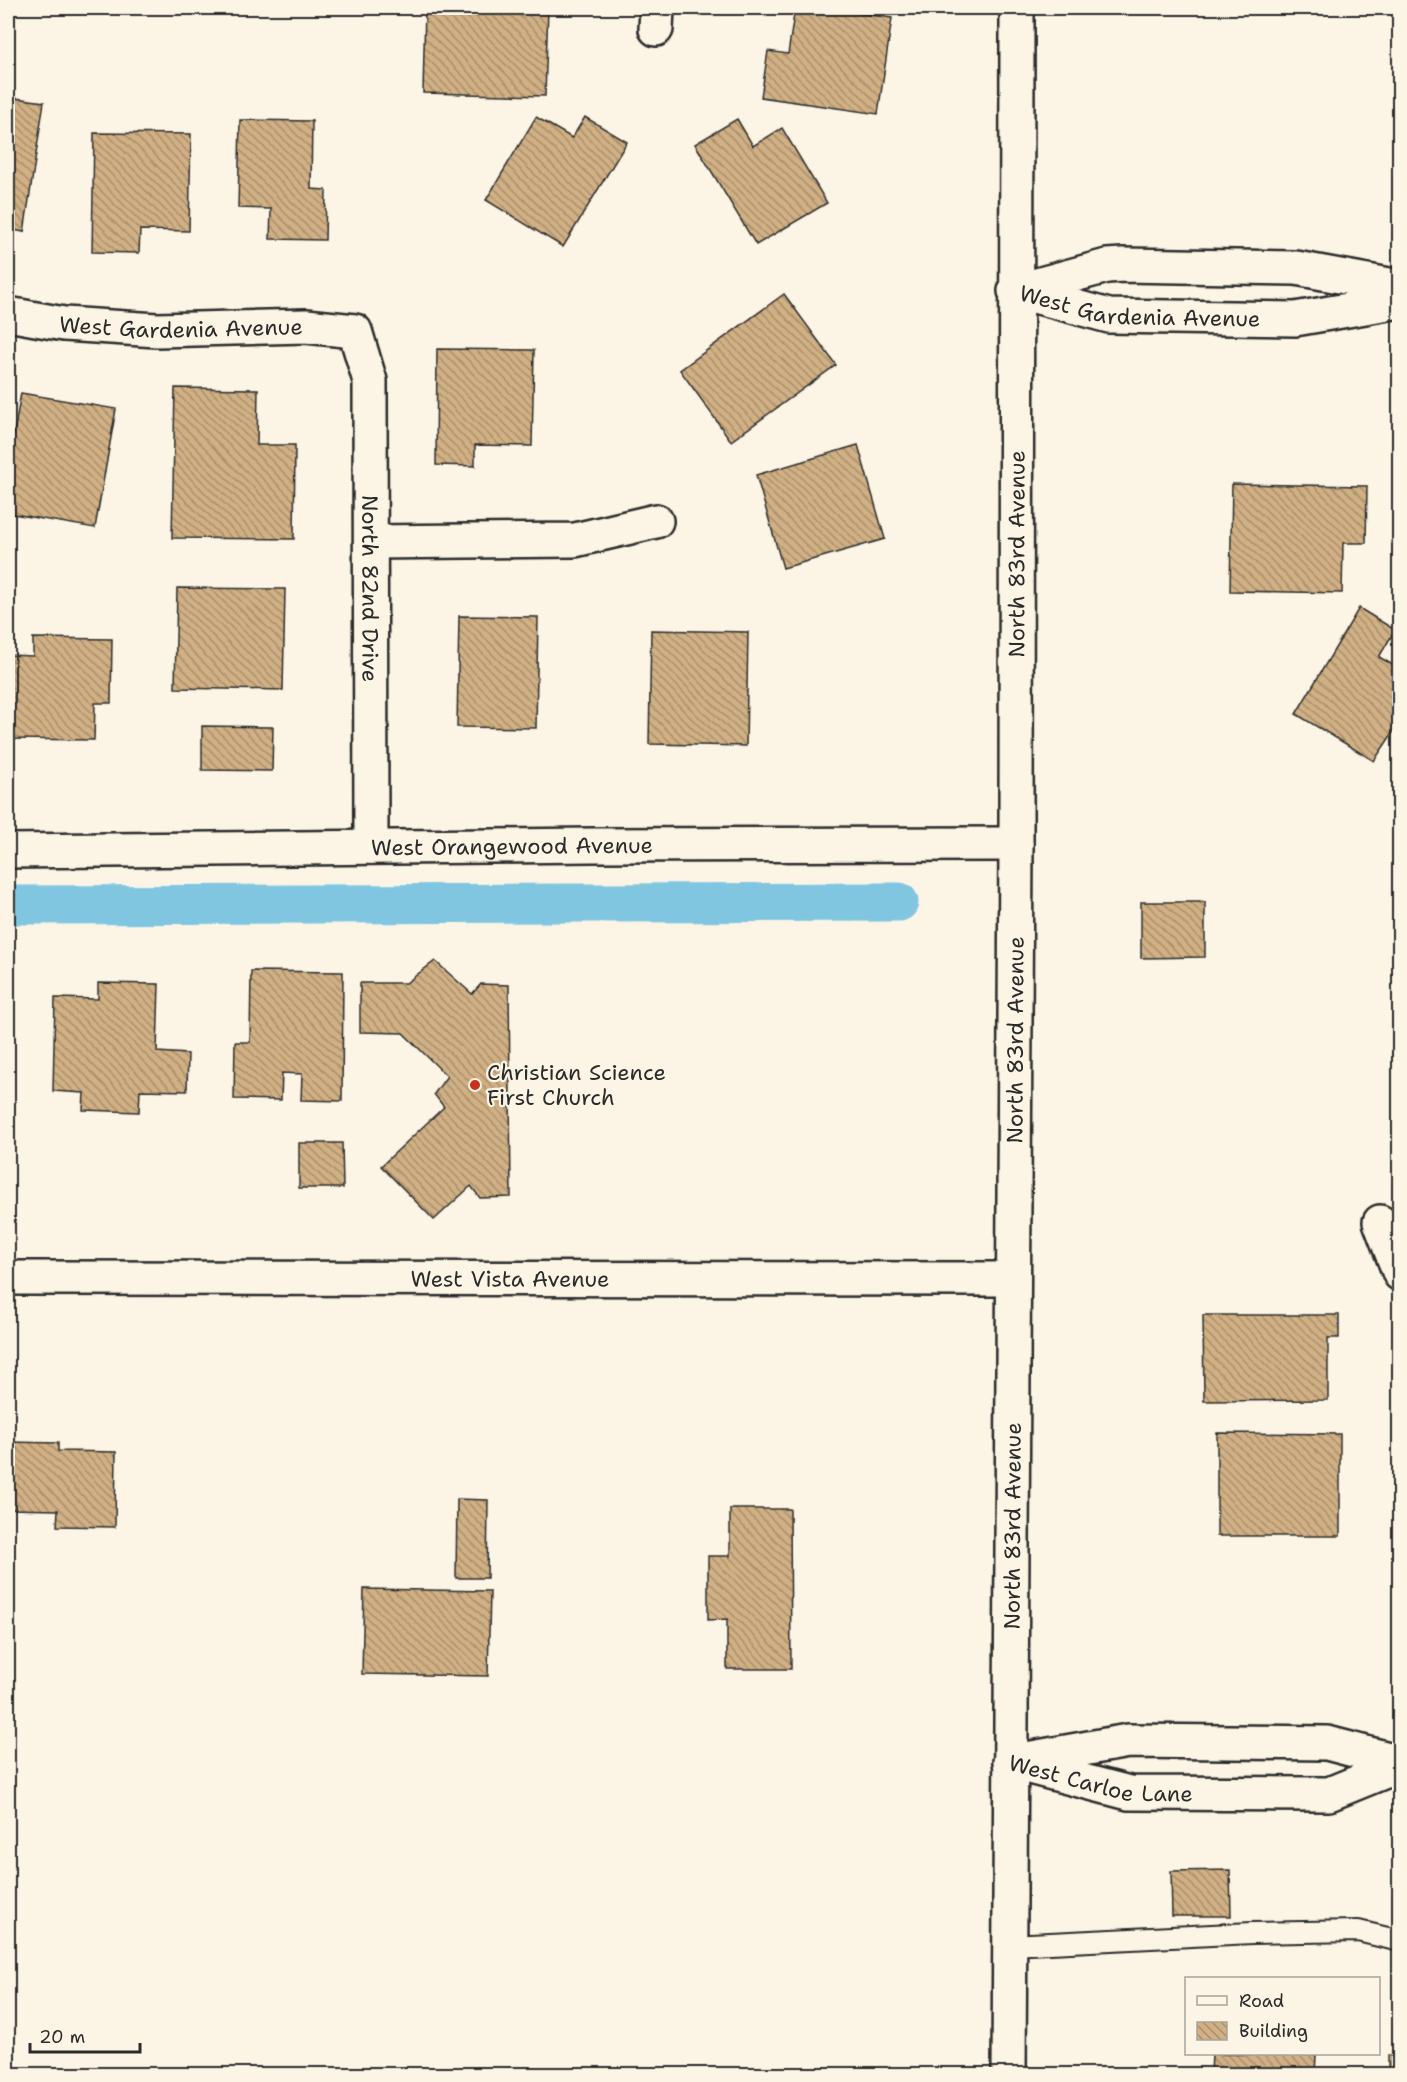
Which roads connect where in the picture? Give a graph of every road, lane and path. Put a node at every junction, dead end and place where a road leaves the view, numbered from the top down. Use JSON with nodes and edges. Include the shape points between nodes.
{"nodes":[{"id":1,"x":1017,"y":8,"type":"edge"},
{"id":2,"x":1241,"y":267,"type":"junction"},
{"id":3,"x":1400,"y":287,"type":"edge"},
{"id":4,"x":1015,"y":291,"type":"junction"},
{"id":5,"x":1400,"y":301,"type":"edge"},
{"id":6,"x":8,"y":314,"type":"edge"},
{"id":7,"x":1240,"y":318,"type":"junction"},
{"id":8,"x":355,"y":331,"type":"joint"},
{"id":9,"x":656,"y":521,"type":"dead end"},
{"id":10,"x":372,"y":542,"type":"junction"},
{"id":11,"x":1016,"y":844,"type":"junction"},
{"id":12,"x":372,"y":847,"type":"junction"},
{"id":13,"x":8,"y":851,"type":"edge"},
{"id":14,"x":1380,"y":1222,"type":"dead end"},
{"id":15,"x":1400,"y":1274,"type":"edge"},
{"id":16,"x":8,"y":1278,"type":"edge"},
{"id":17,"x":1012,"y":1279,"type":"junction"},
{"id":18,"x":1285,"y":1743,"type":"junction"},
{"id":19,"x":1010,"y":1762,"type":"junction"},
{"id":20,"x":1400,"y":1763,"type":"edge"},
{"id":21,"x":1285,"y":1794,"type":"junction"},
{"id":22,"x":1400,"y":1941,"type":"edge"},
{"id":23,"x":1010,"y":1945,"type":"junction"},
{"id":24,"x":1009,"y":2074,"type":"edge"}],
"edges":[{"from":1,"to":4,"type":"street","name":"North 83rd Avenue"},
{"from":2,"to":3,"type":"street","name":"West Gardenia Avenue","via":[[1296,268]]},
{"from":2,"to":4,"type":"street","name":"West Gardenia Avenue","via":[[1107,266]]},
{"from":2,"to":7,"type":"street"},
{"from":4,"to":7,"type":"street","name":"West Gardenia Avenue","via":[[1109,316]]},
{"from":4,"to":11,"type":"street","name":"North 83rd Avenue"},
{"from":5,"to":7,"type":"street","name":"West Gardenia Avenue","via":[[1295,319]]},
{"from":6,"to":8,"type":"street","name":"West Gardenia Avenue","via":[[64,324],[157,330],[306,326]]},
{"from":8,"to":10,"type":"street","name":"North 82nd Drive","via":[[370,381]]},
{"from":9,"to":10,"type":"street","via":[[575,540]]},
{"from":10,"to":12,"type":"street","name":"North 82nd Drive"},
{"from":11,"to":12,"type":"street","name":"West Orangewood Avenue"},
{"from":11,"to":17,"type":"street","name":"North 83rd Avenue"},
{"from":12,"to":13,"type":"street","name":"West Orangewood Avenue"},
{"from":14,"to":15,"type":"street"},
{"from":16,"to":17,"type":"street","name":"West Vista Avenue"},
{"from":17,"to":19,"type":"street","name":"North 83rd Avenue"},
{"from":18,"to":19,"type":"street","name":"West Carloe Lane","via":[[1128,1741]]},
{"from":18,"to":20,"type":"street","name":"West Carloe Lane","via":[[1327,1743]]},
{"from":18,"to":21,"type":"street"},
{"from":19,"to":21,"type":"street","name":"West Carloe Lane","via":[[1129,1793]]},
{"from":19,"to":23,"type":"street","name":"North 83rd Avenue"},
{"from":20,"to":21,"type":"street","name":"West Carloe Lane","via":[[1329,1794]]},
{"from":22,"to":23,"type":"lane","via":[[1358,1931]]},
{"from":23,"to":24,"type":"street","name":"North 83rd Avenue"}]}
